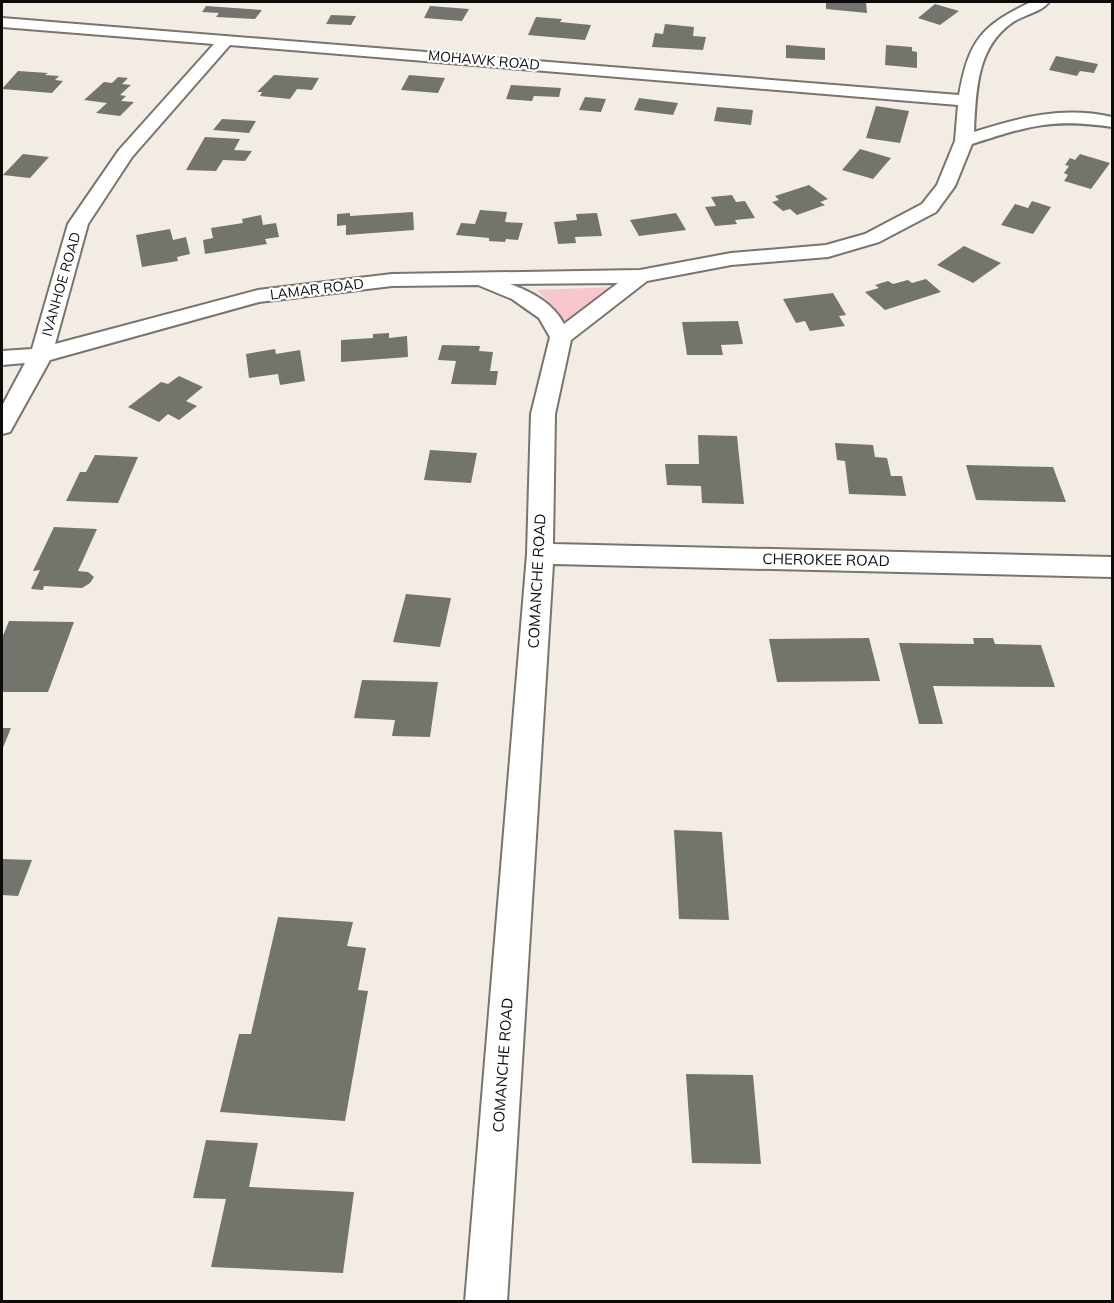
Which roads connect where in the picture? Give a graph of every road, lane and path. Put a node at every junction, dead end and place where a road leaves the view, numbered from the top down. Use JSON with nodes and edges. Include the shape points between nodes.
{"nodes":[{"id":1,"x":1042,"y":2,"type":"edge"},
{"id":2,"x":2,"y":22,"type":"edge"},
{"id":3,"x":226,"y":40,"type":"junction"},
{"id":4,"x":967,"y":101,"type":"junction"},
{"id":5,"x":1113,"y":122,"type":"edge"},
{"id":6,"x":964,"y":141,"type":"junction"},
{"id":7,"x":640,"y":276,"type":"junction"},
{"id":8,"x":477,"y":279,"type":"junction"},
{"id":9,"x":561,"y":337,"type":"junction"},
{"id":10,"x":41,"y":355,"type":"junction"},
{"id":11,"x":2,"y":358,"type":"edge"},
{"id":12,"x":2,"y":426,"type":"edge"},
{"id":13,"x":540,"y":554,"type":"junction"},
{"id":14,"x":1113,"y":567,"type":"edge"},
{"id":15,"x":486,"y":1302,"type":"edge"}],
"edges":[{"from":1,"to":4,"type":"street","via":[[1007,19],[985,39],[973,64]]},
{"from":2,"to":3,"type":"street","name":"MOHAWK ROAD"},
{"from":3,"to":4,"type":"street","name":"MOHAWK ROAD"},
{"from":3,"to":10,"type":"street","name":"IVANHOE ROAD","via":[[124,154],[78,224]]},
{"from":4,"to":6,"type":"street"},
{"from":5,"to":6,"type":"street","via":[[1087,115],[1036,118]]},
{"from":6,"to":7,"type":"street","via":[[946,186],[929,208],[872,238],[828,251],[731,259]]},
{"from":7,"to":8,"type":"street","name":"LAMAR ROAD"},
{"from":7,"to":9,"type":"street"},
{"from":8,"to":9,"type":"street","via":[[519,295],[548,314]]},
{"from":8,"to":10,"type":"street","name":"LAMAR ROAD","via":[[392,280],[258,297]]},
{"from":9,"to":13,"type":"street","name":"COMANCHE ROAD","via":[[543,414]]},
{"from":10,"to":11,"type":"street","name":"LAMAR ROAD"},
{"from":10,"to":12,"type":"street","name":"IVANHOE ROAD"},
{"from":13,"to":14,"type":"street","name":"CHEROKEE ROAD"},
{"from":13,"to":15,"type":"street","name":"COMANCHE ROAD"}]}
